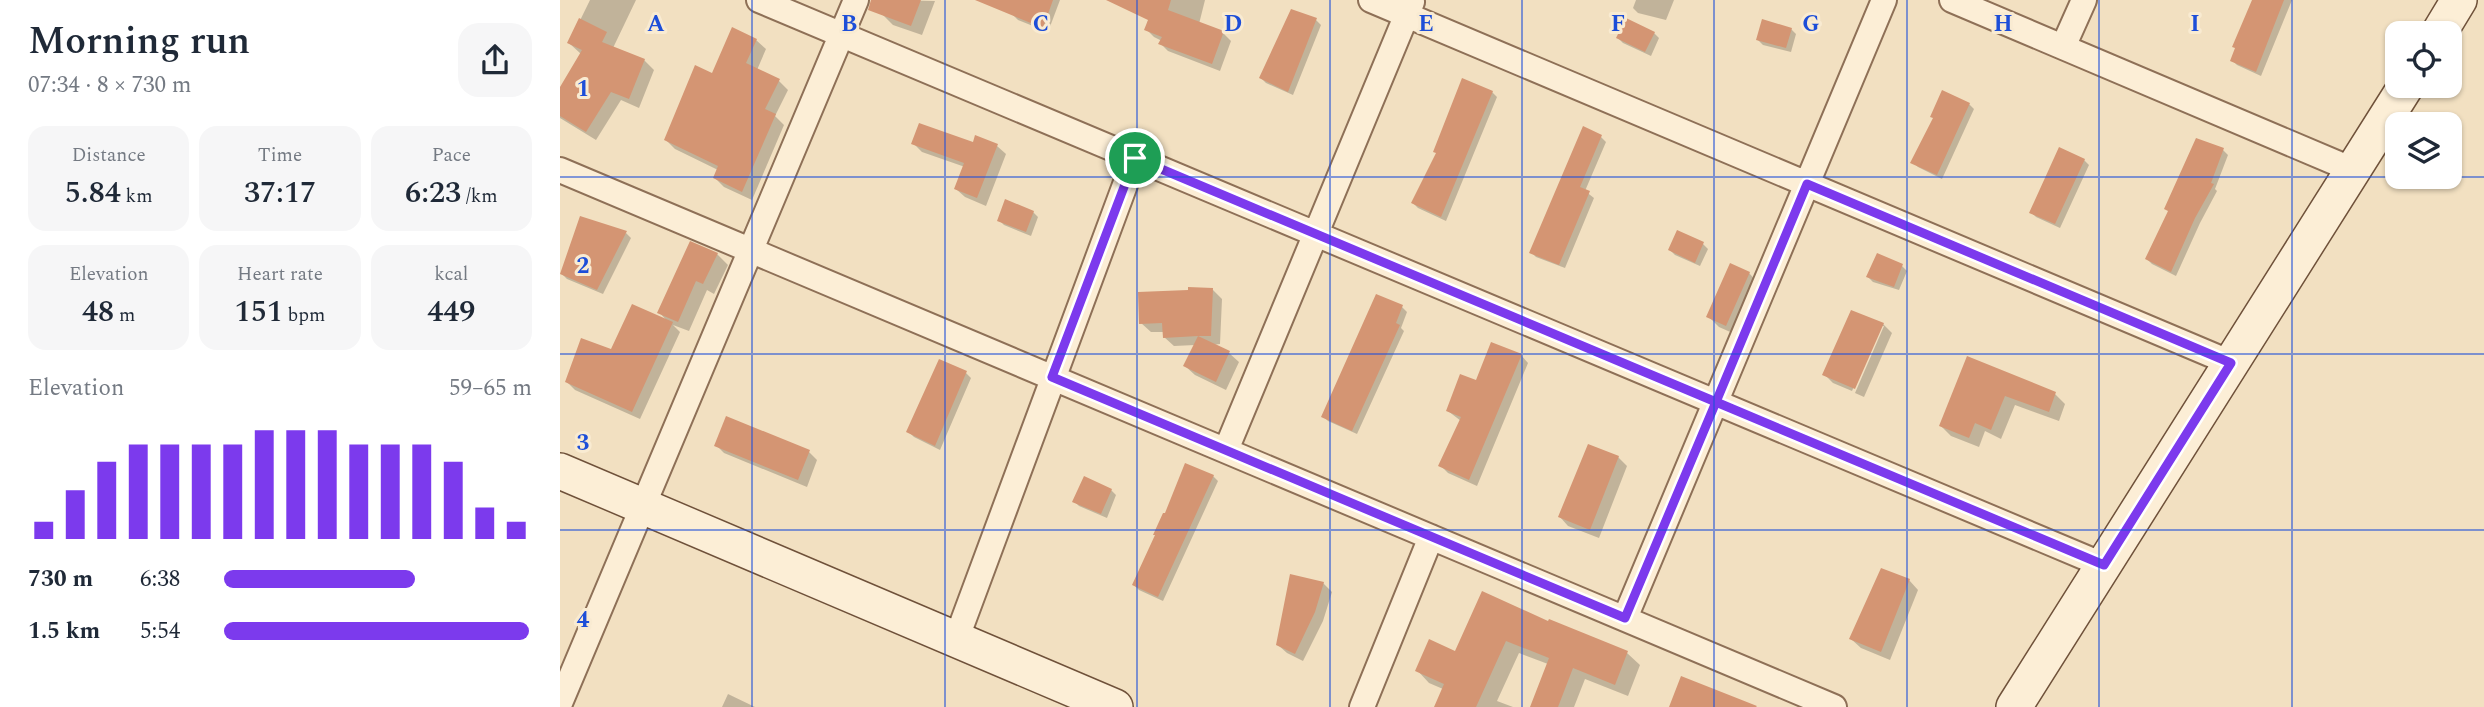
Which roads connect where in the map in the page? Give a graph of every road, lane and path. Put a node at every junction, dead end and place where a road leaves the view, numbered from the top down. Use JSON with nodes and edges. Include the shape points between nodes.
{"nodes":[{"id":1,"x":759,"y":0,"type":"edge"},
{"id":2,"x":856,"y":0,"type":"edge"},
{"id":3,"x":1371,"y":0,"type":"edge"},
{"id":4,"x":1884,"y":0,"type":"edge"},
{"id":5,"x":1952,"y":0,"type":"edge"},
{"id":6,"x":2084,"y":0,"type":"edge"},
{"id":7,"x":2459,"y":0,"type":"edge"},
{"id":8,"x":1410,"y":7,"type":"edge"},
{"id":9,"x":2446,"y":21,"type":"edge"},
{"id":10,"x":842,"y":35,"type":"junction"},
{"id":11,"x":2063,"y":47,"type":"junction"},
{"id":12,"x":2398,"y":98,"type":"edge"},
{"id":13,"x":1135,"y":158,"type":"junction"},
{"id":14,"x":560,"y":170,"type":"edge"},
{"id":15,"x":2353,"y":170,"type":"junction"},
{"id":16,"x":1807,"y":184,"type":"junction"},
{"id":17,"x":1315,"y":234,"type":"junction"},
{"id":18,"x":750,"y":250,"type":"junction"},
{"id":19,"x":2231,"y":363,"type":"junction"},
{"id":20,"x":1052,"y":377,"type":"junction"},
{"id":21,"x":1716,"y":402,"type":"junction"},
{"id":22,"x":1226,"y":450,"type":"junction"},
{"id":23,"x":560,"y":471,"type":"edge"},
{"id":24,"x":643,"y":507,"type":"junction"},
{"id":25,"x":1431,"y":537,"type":"junction"},
{"id":26,"x":2104,"y":565,"type":"junction"},
{"id":27,"x":1625,"y":618,"type":"junction"},
{"id":28,"x":956,"y":640,"type":"junction"},
{"id":29,"x":560,"y":703,"type":"edge"},
{"id":30,"x":1115,"y":707,"type":"edge"},
{"id":31,"x":1362,"y":707,"type":"edge"},
{"id":32,"x":1834,"y":707,"type":"edge"},
{"id":33,"x":2014,"y":707,"type":"edge"}],
"edges":[{"from":1,"to":10,"type":"street"},
{"from":2,"to":10,"type":"street"},
{"from":3,"to":8,"type":"street"},
{"from":4,"to":16,"type":"street"},
{"from":5,"to":11,"type":"street"},
{"from":6,"to":11,"type":"street"},
{"from":7,"to":9,"type":"street"},
{"from":8,"to":16,"type":"street"},
{"from":8,"to":17,"type":"street"},
{"from":10,"to":13,"type":"street"},
{"from":10,"to":18,"type":"street"},
{"from":11,"to":15,"type":"street"},
{"from":12,"to":15,"type":"street"},
{"from":13,"to":17,"type":"street"},
{"from":13,"to":20,"type":"street"},
{"from":14,"to":18,"type":"street"},
{"from":15,"to":19,"type":"street"},
{"from":16,"to":19,"type":"street"},
{"from":16,"to":21,"type":"street"},
{"from":17,"to":21,"type":"street"},
{"from":17,"to":22,"type":"street"},
{"from":18,"to":20,"type":"street"},
{"from":18,"to":24,"type":"street"},
{"from":19,"to":26,"type":"street"},
{"from":20,"to":22,"type":"street"},
{"from":20,"to":28,"type":"street"},
{"from":21,"to":26,"type":"street"},
{"from":21,"to":27,"type":"street"},
{"from":22,"to":25,"type":"street"},
{"from":23,"to":24,"type":"street"},
{"from":24,"to":28,"type":"street"},
{"from":24,"to":29,"type":"street"},
{"from":25,"to":27,"type":"street"},
{"from":25,"to":31,"type":"street"},
{"from":26,"to":33,"type":"street"},
{"from":27,"to":32,"type":"street"},
{"from":28,"to":30,"type":"street"}]}
